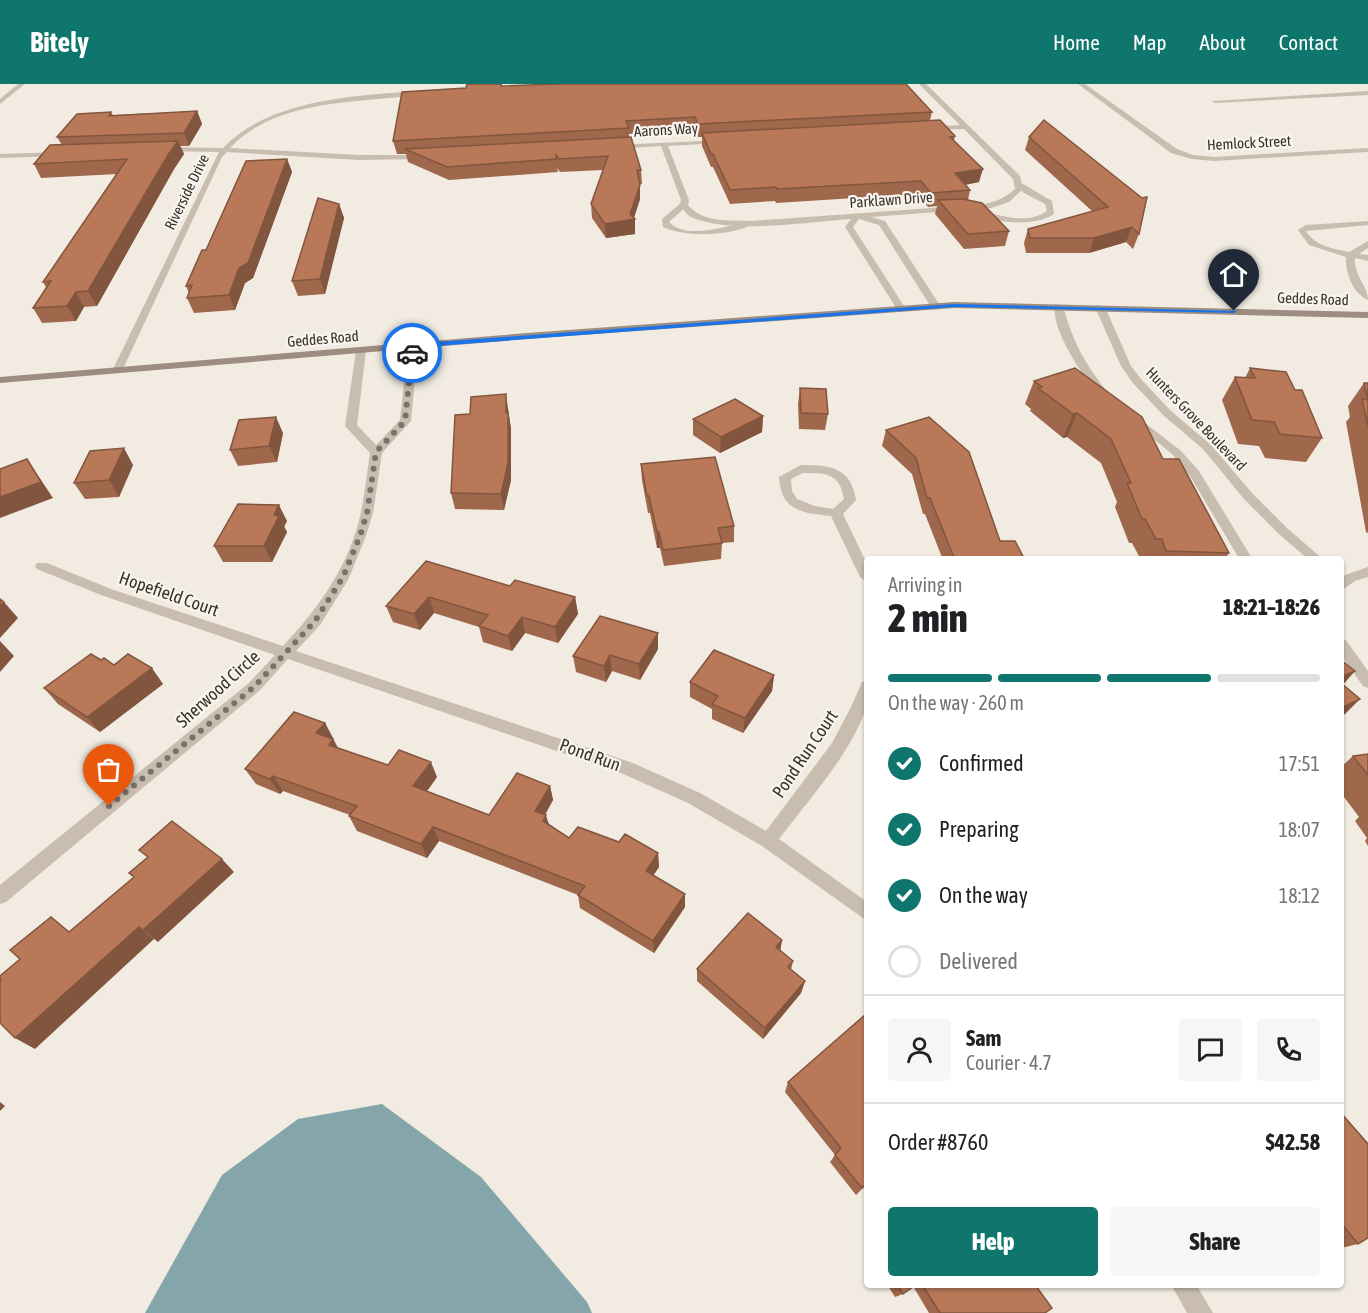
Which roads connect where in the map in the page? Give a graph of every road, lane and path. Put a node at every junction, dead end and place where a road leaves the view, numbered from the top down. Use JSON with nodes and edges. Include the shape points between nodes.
{"nodes":[{"id":1,"x":22,"y":84,"type":"edge"},
{"id":2,"x":921,"y":84,"type":"edge"},
{"id":3,"x":1081,"y":84,"type":"edge"},
{"id":4,"x":1338,"y":84,"type":"edge"},
{"id":5,"x":1363,"y":84,"type":"edge"},
{"id":6,"x":1368,"y":86,"type":"edge"},
{"id":7,"x":427,"y":93,"type":"edge"},
{"id":8,"x":1358,"y":93,"type":"junction"},
{"id":9,"x":1368,"y":93,"type":"edge"},
{"id":10,"x":1368,"y":98,"type":"edge"},
{"id":11,"x":1215,"y":101,"type":"dead end"},
{"id":12,"x":0,"y":102,"type":"edge"},
{"id":13,"x":966,"y":127,"type":"junction"},
{"id":14,"x":914,"y":130,"type":"edge"},
{"id":15,"x":736,"y":140,"type":"edge"},
{"id":16,"x":664,"y":144,"type":"junction"},
{"id":17,"x":601,"y":147,"type":"edge"},
{"id":18,"x":153,"y":149,"type":"edge"},
{"id":19,"x":224,"y":149,"type":"junction"},
{"id":20,"x":1368,"y":150,"type":"edge"},
{"id":21,"x":69,"y":153,"type":"edge"},
{"id":22,"x":438,"y":156,"type":"edge"},
{"id":23,"x":0,"y":157,"type":"edge"},
{"id":24,"x":1018,"y":183,"type":"junction"},
{"id":25,"x":684,"y":205,"type":"junction"},
{"id":26,"x":957,"y":209,"type":"junction"},
{"id":27,"x":857,"y":216,"type":"junction"},
{"id":28,"x":751,"y":223,"type":"junction"},
{"id":29,"x":1368,"y":223,"type":"edge"},
{"id":30,"x":1368,"y":244,"type":"edge"},
{"id":31,"x":1351,"y":255,"type":"junction"},
{"id":32,"x":1368,"y":258,"type":"edge"},
{"id":33,"x":1368,"y":297,"type":"edge"},
{"id":34,"x":1058,"y":306,"type":"junction"},
{"id":35,"x":936,"y":307,"type":"junction"},
{"id":36,"x":1100,"y":307,"type":"junction"},
{"id":37,"x":901,"y":309,"type":"junction"},
{"id":38,"x":1368,"y":315,"type":"edge"},
{"id":39,"x":413,"y":346,"type":"junction"},
{"id":40,"x":361,"y":351,"type":"junction"},
{"id":41,"x":117,"y":371,"type":"junction"},
{"id":42,"x":0,"y":380,"type":"edge"},
{"id":43,"x":376,"y":452,"type":"junction"},
{"id":44,"x":836,"y":513,"type":"junction"},
{"id":45,"x":1245,"y":556,"type":"edge"},
{"id":46,"x":1313,"y":556,"type":"edge"},
{"id":47,"x":42,"y":566,"type":"dead end"},
{"id":48,"x":864,"y":571,"type":"edge"},
{"id":49,"x":1368,"y":572,"type":"edge"},
{"id":50,"x":1344,"y":583,"type":"edge"},
{"id":51,"x":1344,"y":649,"type":"edge"},
{"id":52,"x":286,"y":653,"type":"junction"},
{"id":53,"x":1368,"y":682,"type":"edge"},
{"id":54,"x":864,"y":695,"type":"edge"},
{"id":55,"x":768,"y":841,"type":"junction"},
{"id":56,"x":0,"y":896,"type":"edge"},
{"id":57,"x":864,"y":912,"type":"edge"},
{"id":58,"x":1185,"y":1288,"type":"edge"},
{"id":59,"x":1201,"y":1313,"type":"edge"}],
"edges":[{"from":1,"to":12,"type":"street"},
{"from":2,"to":13,"type":"street"},
{"from":3,"to":20,"type":"street","name":"Hemlock Street","via":[[1174,150],[1192,157]]},
{"from":4,"to":8,"type":"street"},
{"from":5,"to":6,"type":"street"},
{"from":7,"to":19,"type":"street","name":"Riverside Drive","via":[[368,96],[304,109],[255,127]]},
{"from":8,"to":9,"type":"street"},
{"from":8,"to":10,"type":"street"},
{"from":8,"to":11,"type":"street"},
{"from":13,"to":14,"type":"street"},
{"from":13,"to":24,"type":"street","via":[[1009,168]]},
{"from":15,"to":16,"type":"street","name":"Aarons Way"},
{"from":16,"to":17,"type":"street","name":"Aarons Way"},
{"from":16,"to":25,"type":"street"},
{"from":18,"to":19,"type":"street"},
{"from":19,"to":22,"type":"street","via":[[354,159]]},
{"from":19,"to":41,"type":"street","name":"Riverside Drive"},
{"from":21,"to":23,"type":"street"},
{"from":24,"to":26,"type":"street","name":"Parklawn Drive","via":[[1019,189],[1011,200]]},
{"from":24,"to":26,"type":"street","via":[[1049,203],[1051,212],[1040,219],[1017,220]]},
{"from":25,"to":28,"type":"street","name":"Parklawn Drive","via":[[693,216]]},
{"from":25,"to":28,"type":"street","via":[[668,217],[666,225],[680,231],[708,232]]},
{"from":26,"to":27,"type":"street","name":"Parklawn Drive"},
{"from":27,"to":28,"type":"street","name":"Parklawn Drive"},
{"from":27,"to":35,"type":"street","via":[[882,223]]},
{"from":27,"to":37,"type":"street","via":[[849,226]]},
{"from":29,"to":31,"type":"street","via":[[1302,230],[1319,247]]},
{"from":30,"to":31,"type":"street"},
{"from":31,"to":32,"type":"street"},
{"from":31,"to":33,"type":"street","via":[[1349,266],[1355,281]]},
{"from":34,"to":35,"type":"main road","name":"Geddes Road"},
{"from":34,"to":36,"type":"main road","name":"Geddes Road"},
{"from":34,"to":45,"type":"street","via":[[1065,336],[1078,362],[1100,390],[1176,452],[1195,474]]},
{"from":35,"to":37,"type":"main road","name":"Geddes Road"},
{"from":36,"to":38,"type":"main road","name":"Geddes Road"},
{"from":36,"to":46,"type":"street","name":"Hunters Grove Boulevard","via":[[1126,366],[1137,381],[1207,447],[1284,532]]},
{"from":37,"to":39,"type":"main road","name":"Geddes Road"},
{"from":39,"to":40,"type":"main road","name":"Geddes Road"},
{"from":39,"to":43,"type":"street","via":[[405,421]]},
{"from":40,"to":41,"type":"main road","name":"Geddes Road"},
{"from":40,"to":43,"type":"street","via":[[351,426]]},
{"from":41,"to":42,"type":"main road","name":"Geddes Road"},
{"from":43,"to":52,"type":"street","name":"Sherwood Circle","via":[[367,513],[343,577],[315,621]]},
{"from":44,"to":44,"type":"street","via":[[850,500],[847,484],[835,473],[801,469],[785,477],[792,502]]},
{"from":44,"to":48,"type":"street"},
{"from":47,"to":52,"type":"street","name":"Hopefield Court"},
{"from":49,"to":50,"type":"street"},
{"from":51,"to":53,"type":"street"},
{"from":52,"to":55,"type":"street","name":"Pond Run","via":[[627,768],[694,798]]},
{"from":52,"to":56,"type":"street","name":"Sherwood Circle","via":[[254,687]]},
{"from":54,"to":55,"type":"street","name":"Pond Run Court","via":[[845,735]]},
{"from":55,"to":57,"type":"street","name":"Pond Run"},
{"from":58,"to":59,"type":"street"}]}
